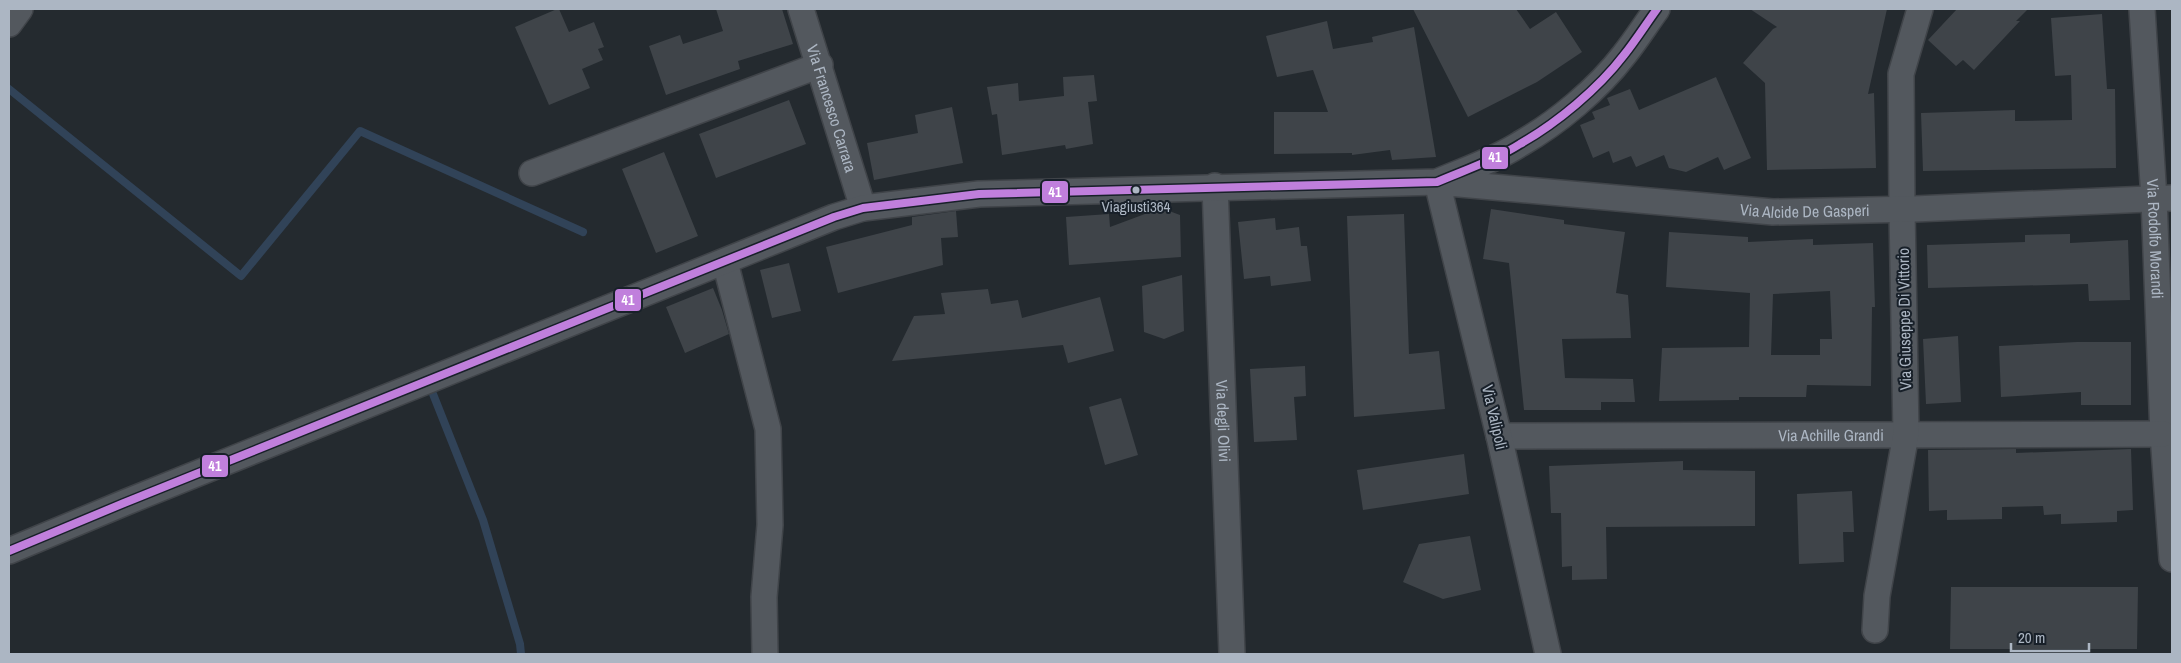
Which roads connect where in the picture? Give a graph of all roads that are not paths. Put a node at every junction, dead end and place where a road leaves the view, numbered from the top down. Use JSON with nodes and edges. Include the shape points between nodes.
{"nodes":[{"id":1,"x":20,"y":9,"type":"edge"},
{"id":2,"x":801,"y":9,"type":"edge"},
{"id":3,"x":1657,"y":9,"type":"edge"},
{"id":4,"x":1920,"y":9,"type":"edge"},
{"id":5,"x":2140,"y":12,"type":"edge"},
{"id":6,"x":9,"y":24,"type":"edge"},
{"id":7,"x":820,"y":65,"type":"junction"},
{"id":8,"x":532,"y":173,"type":"dead end"},
{"id":9,"x":1437,"y":182,"type":"junction"},
{"id":10,"x":1215,"y":186,"type":"junction"},
{"id":11,"x":2163,"y":198,"type":"edge"},
{"id":12,"x":863,"y":208,"type":"junction"},
{"id":13,"x":1902,"y":210,"type":"junction"},
{"id":14,"x":725,"y":262,"type":"junction"},
{"id":15,"x":1906,"y":434,"type":"junction"},
{"id":16,"x":2163,"y":434,"type":"junction"},
{"id":17,"x":1499,"y":436,"type":"junction"},
{"id":18,"x":2169,"y":463,"type":"edge"},
{"id":19,"x":9,"y":551,"type":"edge"},
{"id":20,"x":2172,"y":559,"type":"edge"},
{"id":21,"x":1876,"y":630,"type":"dead end"},
{"id":22,"x":765,"y":654,"type":"edge"},
{"id":23,"x":1232,"y":654,"type":"edge"},
{"id":24,"x":1548,"y":654,"type":"edge"}],
"edges":[{"from":1,"to":6,"type":"street"},
{"from":2,"to":7,"type":"street","name":"Via Francesco Carrara"},
{"from":3,"to":9,"type":"street","via":[[1602,80],[1563,113],[1513,148]]},
{"from":4,"to":13,"type":"street","name":"Via Giuseppe Di Vittorio","via":[[1901,74]]},
{"from":5,"to":11,"type":"street","name":"Via Rodolfo Morandi"},
{"from":7,"to":8,"type":"street"},
{"from":7,"to":12,"type":"street","name":"Via Francesco Carrara"},
{"from":9,"to":10,"type":"street","name":"Via Alcide De Gasperi"},
{"from":9,"to":13,"type":"street","name":"Via Alcide De Gasperi","via":[[1773,212]]},
{"from":9,"to":17,"type":"street","name":"Via Valipoli"},
{"from":10,"to":12,"type":"street","name":"Via Alcide De Gasperi","via":[[979,194]]},
{"from":10,"to":23,"type":"street","name":"Via degli Olivi"},
{"from":11,"to":13,"type":"street","name":"Via Alcide De Gasperi"},
{"from":11,"to":16,"type":"street","name":"Via Rodolfo Morandi"},
{"from":12,"to":14,"type":"street","name":"Via Alcide De Gasperi"},
{"from":13,"to":15,"type":"street","name":"Via Giuseppe Di Vittorio"},
{"from":14,"to":19,"type":"street","name":"Via Alcide De Gasperi"},
{"from":14,"to":22,"type":"street","via":[[768,429],[770,525],[764,597]]},
{"from":15,"to":16,"type":"street","name":"Via Achille Grandi"},
{"from":15,"to":17,"type":"street","name":"Via Achille Grandi"},
{"from":15,"to":21,"type":"street","name":"Via Giuseppe Di Vittorio","via":[[1877,596]]},
{"from":16,"to":18,"type":"street","name":"Via Rodolfo Morandi"},
{"from":17,"to":24,"type":"street","name":"Via Valipoli"},
{"from":18,"to":20,"type":"street","name":"Via Rodolfo Morandi"}]}
